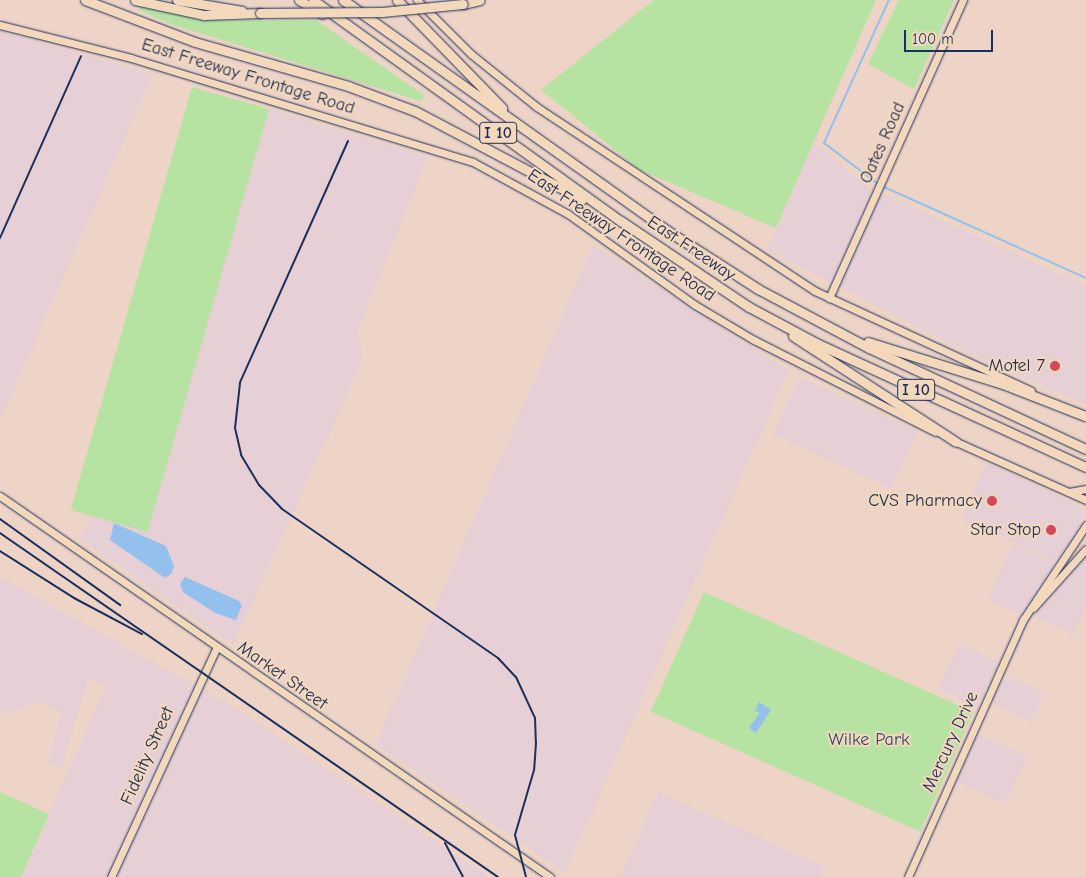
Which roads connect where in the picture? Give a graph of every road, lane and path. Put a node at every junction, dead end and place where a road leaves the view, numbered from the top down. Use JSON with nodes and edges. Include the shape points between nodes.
{"nodes":[{"id":1,"x":85,"y":0,"type":"edge"},
{"id":2,"x":135,"y":0,"type":"edge"},
{"id":3,"x":178,"y":0,"type":"edge"},
{"id":4,"x":299,"y":0,"type":"edge"},
{"id":5,"x":313,"y":0,"type":"edge"},
{"id":6,"x":343,"y":0,"type":"edge"},
{"id":7,"x":397,"y":0,"type":"edge"},
{"id":8,"x":417,"y":0,"type":"edge"},
{"id":9,"x":480,"y":0,"type":"edge"},
{"id":10,"x":963,"y":0,"type":"edge"},
{"id":11,"x":230,"y":13,"type":"junction"},
{"id":12,"x":0,"y":25,"type":"edge"},
{"id":13,"x":376,"y":45,"type":"junction"},
{"id":14,"x":561,"y":156,"type":"junction"},
{"id":15,"x":621,"y":221,"type":"junction"},
{"id":16,"x":829,"y":298,"type":"junction"},
{"id":17,"x":749,"y":307,"type":"junction"},
{"id":18,"x":823,"y":325,"type":"junction"},
{"id":19,"x":1086,"y":416,"type":"edge"},
{"id":20,"x":956,"y":442,"type":"junction"},
{"id":21,"x":1086,"y":449,"type":"edge"},
{"id":22,"x":1086,"y":467,"type":"edge"},
{"id":23,"x":1086,"y":489,"type":"edge"},
{"id":24,"x":1069,"y":492,"type":"junction"},
{"id":25,"x":0,"y":496,"type":"edge"},
{"id":26,"x":1086,"y":500,"type":"edge"},
{"id":27,"x":1086,"y":525,"type":"edge"},
{"id":28,"x":1086,"y":549,"type":"edge"},
{"id":29,"x":1023,"y":620,"type":"junction"},
{"id":30,"x":216,"y":649,"type":"junction"},
{"id":31,"x":111,"y":877,"type":"edge"},
{"id":32,"x":550,"y":877,"type":"edge"},
{"id":33,"x":908,"y":877,"type":"edge"}],
"edges":[{"from":1,"to":15,"type":"highway","via":[[195,42],[348,86],[415,111],[473,138]]},
{"from":2,"to":11,"type":"highway","via":[[177,11]]},
{"from":3,"to":11,"type":"highway"},
{"from":4,"to":13,"type":"highway"},
{"from":5,"to":13,"type":"highway","name":"East Freeway","number":"I 10"},
{"from":6,"to":14,"type":"highway","name":"East Freeway","number":"I 10"},
{"from":7,"to":14,"type":"highway","via":[[489,96]]},
{"from":8,"to":16,"type":"main road","via":[[471,54],[537,107]]},
{"from":9,"to":11,"type":"highway","bridge":true,"via":[[382,12]]},
{"from":10,"to":16,"type":"main road","name":"Oates Road"},
{"from":12,"to":20,"type":"main road","name":"East Freeway Frontage Road","via":[[131,58],[472,162],[542,197],[754,340],[864,400]]},
{"from":13,"to":15,"type":"highway","name":"East Freeway","number":"I 10"},
{"from":14,"to":18,"type":"highway","name":"East Freeway","number":"I 10","via":[[685,243]]},
{"from":15,"to":17,"type":"highway","name":"East Freeway","number":"I 10"},
{"from":16,"to":19,"type":"main road"},
{"from":17,"to":20,"type":"highway"},
{"from":17,"to":22,"type":"highway","name":"East Freeway","number":"I 10","via":[[832,350]]},
{"from":18,"to":19,"type":"highway"},
{"from":18,"to":21,"type":"highway","name":"East Freeway","number":"I 10"},
{"from":20,"to":24,"type":"main road","name":"East Freeway Frontage Road"},
{"from":23,"to":24,"type":"main road"},
{"from":24,"to":26,"type":"main road","name":"East Freeway Frontage Road"},
{"from":25,"to":30,"type":"main road","name":"Market Street"},
{"from":27,"to":29,"type":"main road","name":"Mercury Drive"},
{"from":28,"to":29,"type":"main road","name":"Mercury Drive"},
{"from":29,"to":33,"type":"main road","name":"Mercury Drive"},
{"from":30,"to":31,"type":"main road","name":"Fidelity Street"},
{"from":30,"to":32,"type":"main road","name":"Market Street"}]}
